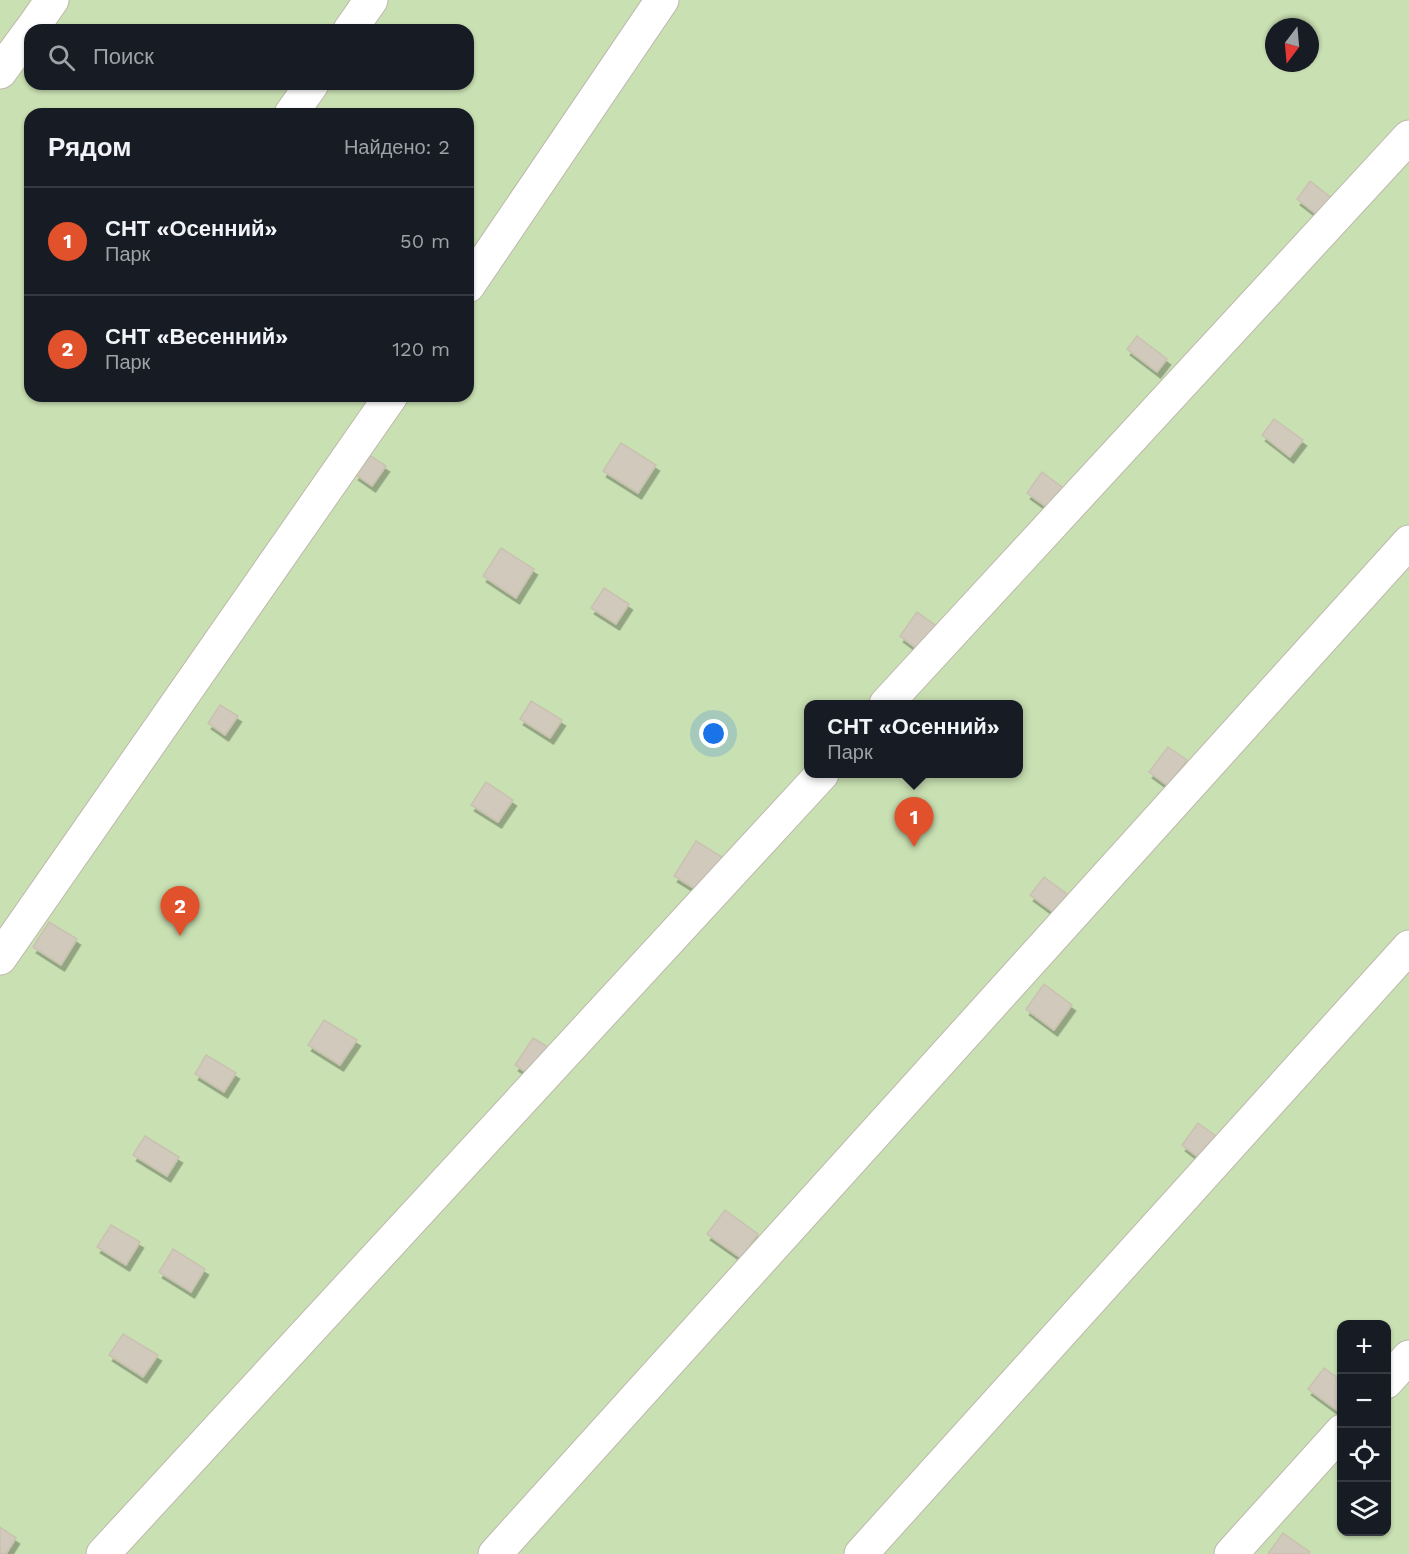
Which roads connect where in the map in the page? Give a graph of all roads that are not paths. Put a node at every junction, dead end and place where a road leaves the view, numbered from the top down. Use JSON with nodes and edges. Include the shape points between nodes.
{"nodes":[{"id":1,"x":52,"y":0,"type":"edge"},
{"id":2,"x":371,"y":0,"type":"edge"},
{"id":3,"x":662,"y":0,"type":"edge"},
{"id":4,"x":34,"y":24,"type":"edge"},
{"id":5,"x":354,"y":24,"type":"edge"},
{"id":6,"x":24,"y":38,"type":"edge"},
{"id":7,"x":0,"y":72,"type":"edge"},
{"id":8,"x":308,"y":90,"type":"edge"},
{"id":9,"x":295,"y":108,"type":"edge"},
{"id":10,"x":1409,"y":137,"type":"edge"},
{"id":11,"x":474,"y":277,"type":"edge"},
{"id":12,"x":388,"y":402,"type":"edge"},
{"id":13,"x":1409,"y":542,"type":"edge"},
{"id":14,"x":891,"y":700,"type":"edge"},
{"id":15,"x":818,"y":778,"type":"edge"},
{"id":16,"x":1409,"y":947,"type":"edge"},
{"id":17,"x":0,"y":958,"type":"edge"},
{"id":18,"x":1409,"y":1357,"type":"edge"},
{"id":19,"x":1391,"y":1377,"type":"edge"},
{"id":20,"x":1337,"y":1435,"type":"edge"},
{"id":21,"x":103,"y":1554,"type":"edge"},
{"id":22,"x":495,"y":1554,"type":"edge"},
{"id":23,"x":861,"y":1554,"type":"edge"},
{"id":24,"x":1231,"y":1554,"type":"edge"}],
"edges":[{"from":1,"to":4,"type":"lane"},
{"from":2,"to":5,"type":"lane"},
{"from":3,"to":11,"type":"lane"},
{"from":6,"to":7,"type":"lane"},
{"from":8,"to":9,"type":"lane"},
{"from":10,"to":14,"type":"lane"},
{"from":12,"to":17,"type":"lane"},
{"from":13,"to":22,"type":"lane"},
{"from":15,"to":21,"type":"lane"},
{"from":16,"to":23,"type":"lane"},
{"from":18,"to":19,"type":"lane"},
{"from":20,"to":24,"type":"lane"}]}
